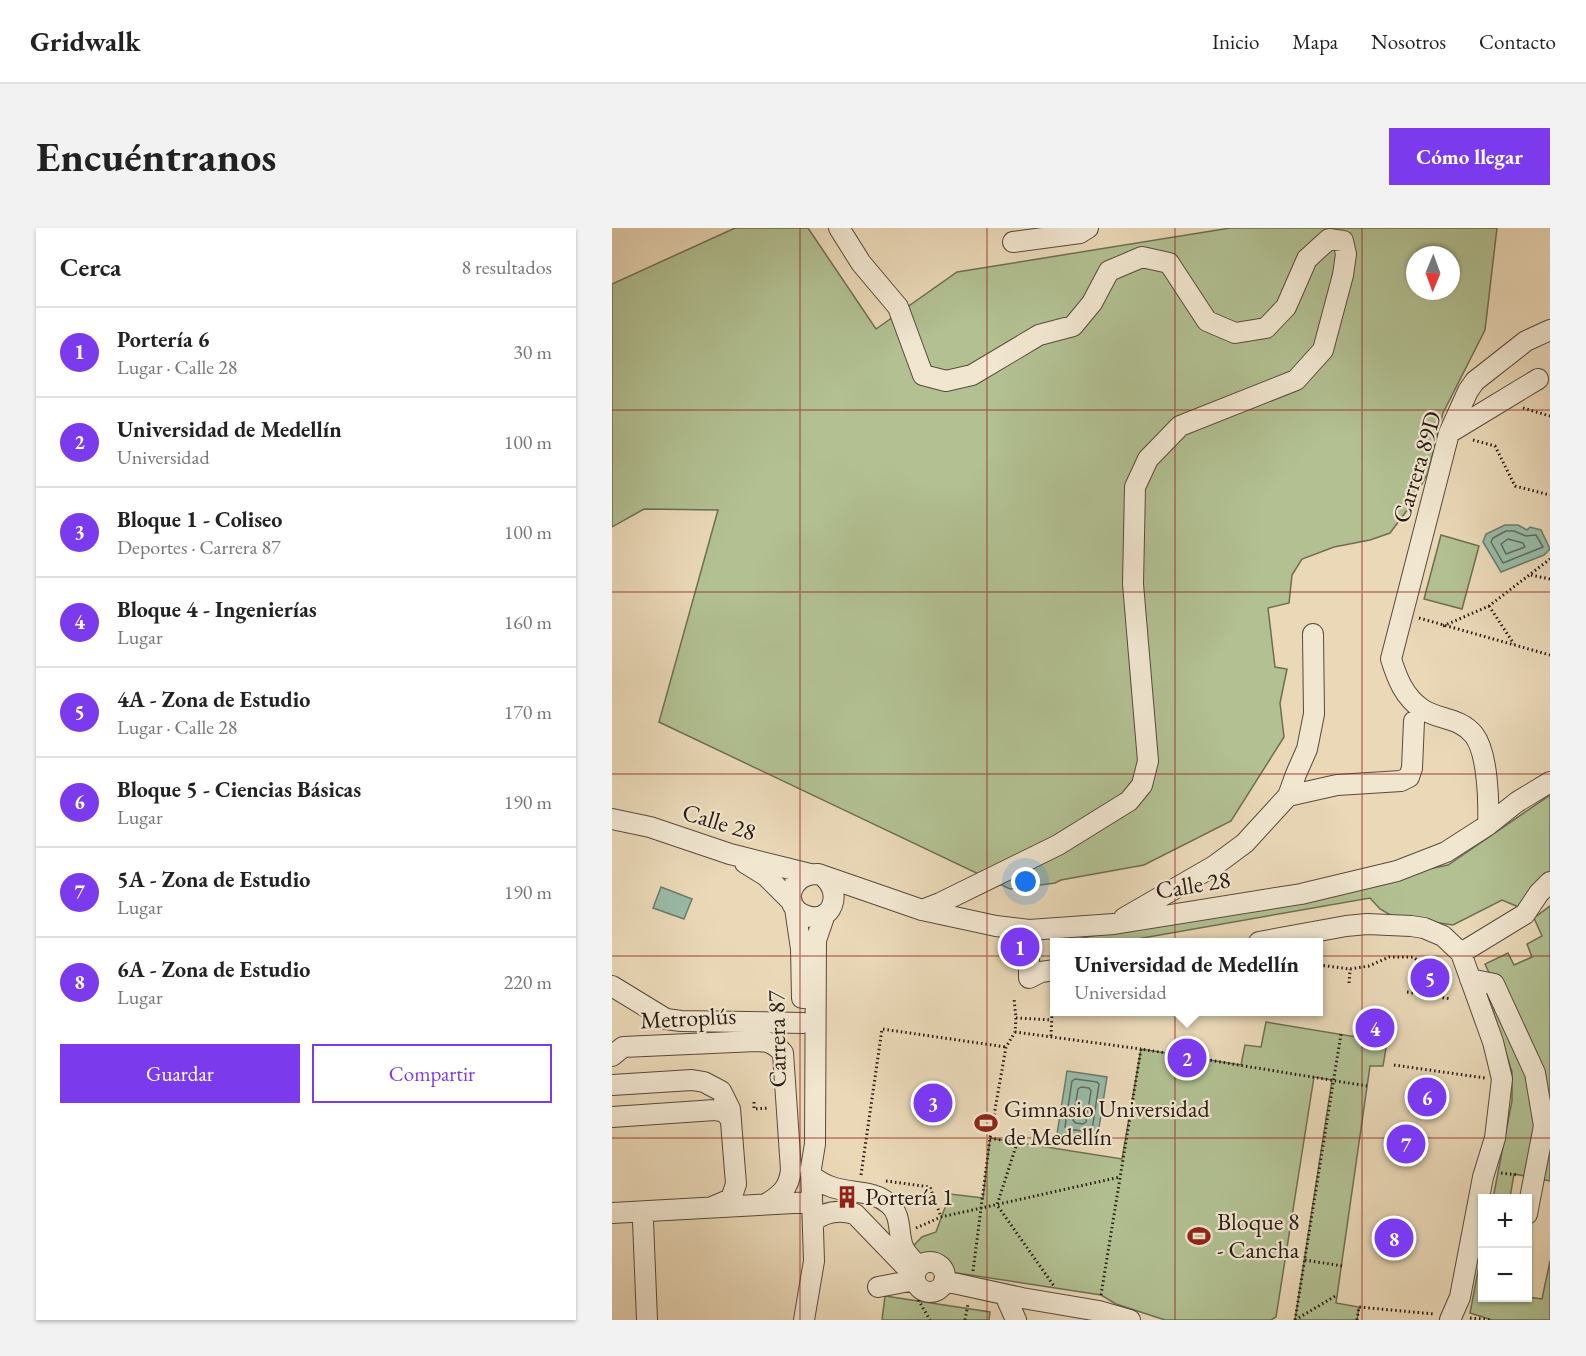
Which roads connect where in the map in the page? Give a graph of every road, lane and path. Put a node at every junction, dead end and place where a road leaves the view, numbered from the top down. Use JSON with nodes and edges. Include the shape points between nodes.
{"nodes":[{"id":1,"x":838,"y":228,"type":"edge"},
{"id":2,"x":1088,"y":228,"type":"edge"},
{"id":3,"x":1345,"y":234,"type":"edge"},
{"id":4,"x":1013,"y":242,"type":"dead end"},
{"id":5,"x":1550,"y":330,"type":"edge"},
{"id":6,"x":1538,"y":379,"type":"dead end"},
{"id":7,"x":1449,"y":433,"type":"junction"},
{"id":8,"x":1550,"y":495,"type":"edge"},
{"id":9,"x":1550,"y":559,"type":"edge"},
{"id":10,"x":1531,"y":574,"type":"junction"},
{"id":11,"x":1550,"y":579,"type":"edge"},
{"id":12,"x":1490,"y":606,"type":"junction"},
{"id":13,"x":1403,"y":614,"type":"junction"},
{"id":14,"x":1443,"y":626,"type":"junction"},
{"id":15,"x":1313,"y":634,"type":"dead end"},
{"id":16,"x":1515,"y":646,"type":"junction"},
{"id":17,"x":1550,"y":655,"type":"edge"},
{"id":18,"x":1414,"y":721,"type":"dead end"},
{"id":19,"x":1550,"y":782,"type":"edge"},
{"id":20,"x":1288,"y":796,"type":"junction"},
{"id":21,"x":612,"y":819,"type":"edge"},
{"id":22,"x":1488,"y":825,"type":"junction"},
{"id":23,"x":730,"y":854,"type":"junction"},
{"id":24,"x":817,"y":876,"type":"junction"},
{"id":25,"x":1550,"y":882,"type":"edge"},
{"id":26,"x":892,"y":900,"type":"junction"},
{"id":27,"x":793,"y":905,"type":"junction"},
{"id":28,"x":829,"y":909,"type":"junction"},
{"id":29,"x":922,"y":910,"type":"junction"},
{"id":30,"x":1114,"y":924,"type":"junction"},
{"id":31,"x":1029,"y":930,"type":"junction"},
{"id":32,"x":1281,"y":938,"type":"edge"},
{"id":33,"x":1461,"y":953,"type":"junction"},
{"id":34,"x":1422,"y":964,"type":"dead end"},
{"id":35,"x":1323,"y":966,"type":"edge"},
{"id":36,"x":1350,"y":969,"type":"junction"},
{"id":37,"x":1050,"y":971,"type":"edge"},
{"id":38,"x":1470,"y":979,"type":"junction"},
{"id":39,"x":1349,"y":983,"type":"dead end"},
{"id":40,"x":612,"y":986,"type":"edge"},
{"id":41,"x":1407,"y":992,"type":"dead end"},
{"id":42,"x":1014,"y":999,"type":"dead end"},
{"id":43,"x":1451,"y":999,"type":"dead end"},
{"id":44,"x":1052,"y":1016,"type":"edge"},
{"id":45,"x":1016,"y":1018,"type":"junction"},
{"id":46,"x":1052,"y":1020,"type":"junction"},
{"id":47,"x":803,"y":1023,"type":"junction"},
{"id":48,"x":1015,"y":1032,"type":"junction"},
{"id":49,"x":1341,"y":1035,"type":"dead end"},
{"id":50,"x":1051,"y":1036,"type":"junction"},
{"id":51,"x":1006,"y":1047,"type":"junction"},
{"id":52,"x":1141,"y":1049,"type":"junction"},
{"id":53,"x":612,"y":1056,"type":"edge"},
{"id":54,"x":1394,"y":1065,"type":"dead end"},
{"id":55,"x":1491,"y":1079,"type":"dead end"},
{"id":56,"x":1332,"y":1080,"type":"junction"},
{"id":57,"x":612,"y":1085,"type":"edge"},
{"id":58,"x":1367,"y":1086,"type":"dead end"},
{"id":59,"x":754,"y":1102,"type":"dead end"},
{"id":60,"x":612,"y":1117,"type":"edge"},
{"id":61,"x":770,"y":1118,"type":"dead end"},
{"id":62,"x":731,"y":1120,"type":"junction"},
{"id":63,"x":990,"y":1138,"type":"junction"},
{"id":64,"x":811,"y":1172,"type":"junction"},
{"id":65,"x":1120,"y":1177,"type":"junction"},
{"id":66,"x":869,"y":1178,"type":"dead end"},
{"id":67,"x":881,"y":1180,"type":"dead end"},
{"id":68,"x":1531,"y":1194,"type":"edge"},
{"id":69,"x":812,"y":1202,"type":"junction"},
{"id":70,"x":766,"y":1204,"type":"junction"},
{"id":71,"x":997,"y":1205,"type":"junction"},
{"id":72,"x":712,"y":1207,"type":"junction"},
{"id":73,"x":982,"y":1208,"type":"junction"},
{"id":74,"x":612,"y":1213,"type":"edge"},
{"id":75,"x":941,"y":1217,"type":"junction"},
{"id":76,"x":643,"y":1221,"type":"dead end"},
{"id":77,"x":813,"y":1222,"type":"junction"},
{"id":78,"x":901,"y":1235,"type":"junction"},
{"id":79,"x":1305,"y":1260,"type":"junction"},
{"id":80,"x":1342,"y":1266,"type":"dead end"},
{"id":81,"x":917,"y":1274,"type":"junction"},
{"id":82,"x":878,"y":1287,"type":"dead end"},
{"id":83,"x":971,"y":1287,"type":"junction"},
{"id":84,"x":1055,"y":1288,"type":"dead end"},
{"id":85,"x":1005,"y":1295,"type":"junction"},
{"id":86,"x":1101,"y":1295,"type":"dead end"},
{"id":87,"x":1337,"y":1295,"type":"dead end"},
{"id":88,"x":1450,"y":1319,"type":"edge"},
{"id":89,"x":647,"y":1320,"type":"edge"},
{"id":90,"x":804,"y":1320,"type":"edge"},
{"id":91,"x":965,"y":1320,"type":"edge"},
{"id":92,"x":1016,"y":1320,"type":"edge"},
{"id":93,"x":1130,"y":1320,"type":"edge"},
{"id":94,"x":1295,"y":1320,"type":"edge"},
{"id":95,"x":1357,"y":1320,"type":"edge"},
{"id":96,"x":1487,"y":1320,"type":"edge"},
{"id":97,"x":1492,"y":1320,"type":"edge"}],
"edges":[{"from":1,"to":3,"type":"street","via":[[898,307],[923,375],[946,381],[972,375],[1040,336],[1073,326],[1092,303],[1109,271],[1142,257],[1169,263],[1207,321],[1235,333],[1266,328],[1286,307],[1307,259],[1329,239]]},
{"from":2,"to":4,"type":"street","via":[[1080,233]]},
{"from":3,"to":29,"type":"street","via":[[1343,275],[1323,350],[1296,380],[1180,426],[1148,459],[1135,487],[1133,584],[1148,761],[1142,785],[1129,801],[1058,845]]},
{"from":5,"to":7,"type":"street","name":"Carrera 89D","via":[[1526,340],[1475,381]]},
{"from":6,"to":7,"type":"street"},
{"from":7,"to":8,"type":"path","via":[[1495,446],[1515,486]]},
{"from":7,"to":13,"type":"street","name":"Carrera 89D"},
{"from":9,"to":10,"type":"path"},
{"from":10,"to":11,"type":"path"},
{"from":10,"to":12,"type":"path"},
{"from":12,"to":14,"type":"path"},
{"from":12,"to":16,"type":"path"},
{"from":13,"to":14,"type":"path"},
{"from":13,"to":22,"type":"street","name":"Carrera 89D","via":[[1391,659],[1398,681],[1422,709],[1454,720],[1474,736],[1489,792]]},
{"from":14,"to":16,"type":"path"},
{"from":15,"to":20,"type":"street","via":[[1314,714],[1307,749]]},
{"from":16,"to":17,"type":"path"},
{"from":18,"to":20,"type":"street","via":[[1409,777],[1401,781],[1337,785]]},
{"from":19,"to":22,"type":"street","name":"Calle 28"},
{"from":20,"to":30,"type":"street","via":[[1245,843],[1214,866]]},
{"from":21,"to":23,"type":"street","name":"Calle 28","via":[[650,827]]},
{"from":22,"to":30,"type":"street","name":"Calle 28","via":[[1446,852],[1357,882]]},
{"from":23,"to":24,"type":"street","name":"Calle 28"},
{"from":23,"to":27,"type":"street","via":[[766,876]]},
{"from":24,"to":26,"type":"street","name":"Calle 28"},
{"from":24,"to":27,"type":"street","via":[[804,876],[795,884]]},
{"from":24,"to":28,"type":"street","via":[[829,881],[834,892]]},
{"from":25,"to":33,"type":"street","via":[[1525,914]]},
{"from":26,"to":28,"type":"street","via":[[864,900]]},
{"from":26,"to":29,"type":"street","name":"Calle 28"},
{"from":27,"to":28,"type":"street","via":[[806,916],[819,917]]},
{"from":27,"to":47,"type":"street","name":"Carrera 87","via":[[801,949]]},
{"from":28,"to":64,"type":"street","name":"Carrera 87","via":[[816,940],[815,1144]]},
{"from":29,"to":31,"type":"street","name":"Calle 28"},
{"from":30,"to":31,"type":"street","name":"Calle 28"},
{"from":31,"to":37,"type":"street","via":[[1029,978]]},
{"from":32,"to":33,"type":"street","via":[[1367,924],[1411,926],[1443,936]]},
{"from":33,"to":38,"type":"street"},
{"from":34,"to":36,"type":"path","via":[[1413,957],[1389,957]]},
{"from":35,"to":36,"type":"path"},
{"from":36,"to":39,"type":"path"},
{"from":38,"to":68,"type":"street","via":[[1494,984],[1535,1072],[1544,1126]]},
{"from":38,"to":88,"type":"street","via":[[1502,1079],[1495,1138],[1483,1177],[1460,1297]]},
{"from":40,"to":47,"type":"street","via":[[666,1018],[681,1021]]},
{"from":41,"to":43,"type":"path"},
{"from":42,"to":45,"type":"path"},
{"from":44,"to":46,"type":"path"},
{"from":45,"to":46,"type":"path"},
{"from":45,"to":48,"type":"path"},
{"from":46,"to":50,"type":"path"},
{"from":47,"to":64,"type":"street","name":"Carrera 87","via":[[805,1144]]},
{"from":48,"to":50,"type":"path"},
{"from":48,"to":51,"type":"path"},
{"from":49,"to":56,"type":"path"},
{"from":50,"to":52,"type":"path"},
{"from":51,"to":63,"type":"path"},
{"from":51,"to":66,"type":"path","via":[[882,1029],[860,1176]]},
{"from":52,"to":56,"type":"path"},
{"from":52,"to":65,"type":"path"},
{"from":53,"to":70,"type":"street","name":"Metroplús","via":[[623,1047],[756,1041],[776,1045],[783,1053],[791,1170],[786,1188]]},
{"from":54,"to":55,"type":"path"},
{"from":56,"to":58,"type":"path"},
{"from":56,"to":79,"type":"path"},
{"from":57,"to":62,"type":"street","via":[[704,1082],[725,1096]]},
{"from":59,"to":61,"type":"path","via":[[754,1108],[769,1107]]},
{"from":60,"to":62,"type":"street","via":[[715,1110],[725,1112]]},
{"from":62,"to":72,"type":"street","via":[[736,1184],[731,1199]]},
{"from":63,"to":71,"type":"path","via":[[1017,1143]]},
{"from":63,"to":73,"type":"path"},
{"from":64,"to":69,"type":"street","name":"Carrera 87"},
{"from":64,"to":78,"type":"street","via":[[834,1189],[875,1196],[889,1203],[896,1213]]},
{"from":65,"to":71,"type":"path"},
{"from":65,"to":86,"type":"path"},
{"from":67,"to":75,"type":"path","via":[[930,1187]]},
{"from":69,"to":70,"type":"street"},
{"from":69,"to":77,"type":"street","name":"Carrera 87"},
{"from":70,"to":72,"type":"street"},
{"from":71,"to":73,"type":"path"},
{"from":71,"to":84,"type":"path"},
{"from":72,"to":74,"type":"street"},
{"from":73,"to":75,"type":"path"},
{"from":73,"to":83,"type":"path"},
{"from":75,"to":78,"type":"path"},
{"from":76,"to":89,"type":"street"},
{"from":77,"to":81,"type":"street","via":[[833,1212],[855,1215]]},
{"from":77,"to":90,"type":"street","name":"Carrera 87","via":[[814,1261]]},
{"from":78,"to":81,"type":"street","via":[[904,1251]]},
{"from":79,"to":80,"type":"path"},
{"from":79,"to":94,"type":"path"},
{"from":81,"to":82,"type":"street"},
{"from":81,"to":83,"type":"street","via":[[928,1263],[937,1264],[944,1281]]},
{"from":83,"to":85,"type":"street"},
{"from":83,"to":91,"type":"path"},
{"from":85,"to":92,"type":"street"},
{"from":85,"to":93,"type":"street"},
{"from":87,"to":94,"type":"path"},
{"from":88,"to":95,"type":"path","via":[[1359,1307]]},
{"from":88,"to":96,"type":"path"},
{"from":96,"to":97,"type":"path"}]}
